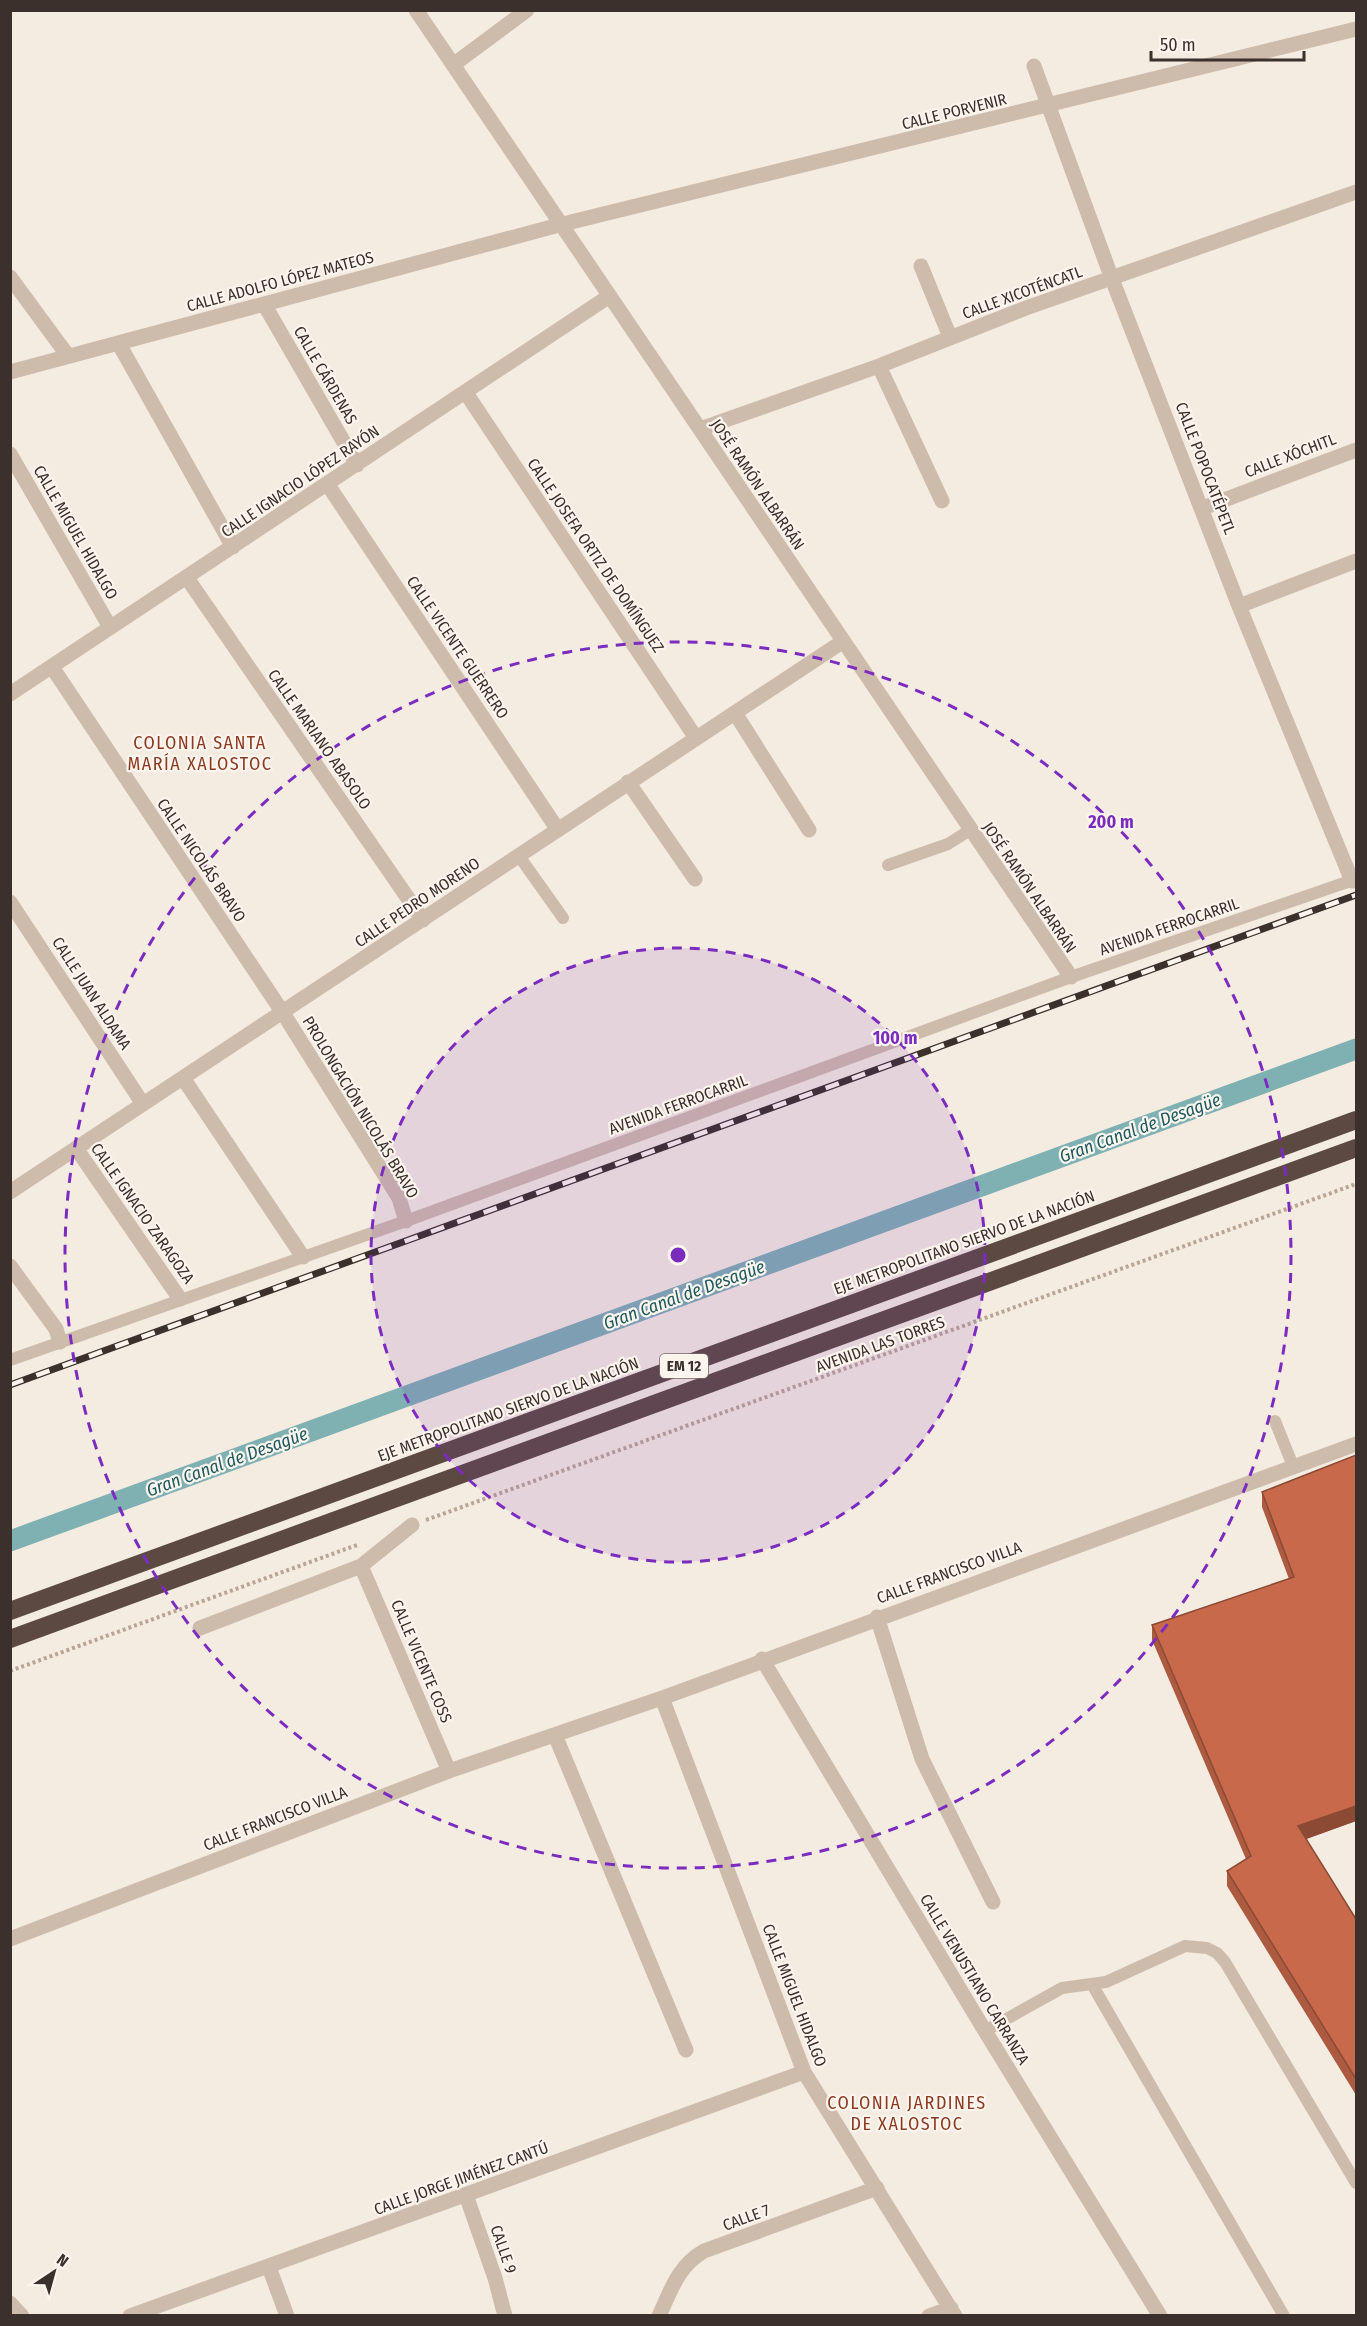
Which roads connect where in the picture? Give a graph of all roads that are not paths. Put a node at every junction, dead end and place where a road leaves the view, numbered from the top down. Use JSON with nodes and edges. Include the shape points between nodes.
{"nodes":[{"id":1,"x":416,"y":10,"type":"edge"},
{"id":2,"x":527,"y":10,"type":"edge"},
{"id":3,"x":1356,"y":29,"type":"edge"},
{"id":4,"x":453,"y":65,"type":"junction"},
{"id":5,"x":1034,"y":66,"type":"dead end"},
{"id":6,"x":1048,"y":107,"type":"junction"},
{"id":7,"x":1356,"y":192,"type":"edge"},
{"id":8,"x":560,"y":225,"type":"junction"},
{"id":9,"x":921,"y":266,"type":"dead end"},
{"id":10,"x":10,"y":277,"type":"edge"},
{"id":11,"x":1112,"y":279,"type":"junction"},
{"id":12,"x":609,"y":297,"type":"junction"},
{"id":13,"x":264,"y":304,"type":"junction"},
{"id":14,"x":950,"y":337,"type":"junction"},
{"id":15,"x":119,"y":344,"type":"junction"},
{"id":16,"x":68,"y":356,"type":"junction"},
{"id":17,"x":879,"y":366,"type":"junction"},
{"id":18,"x":10,"y":372,"type":"edge"},
{"id":19,"x":466,"y":393,"type":"junction"},
{"id":20,"x":700,"y":429,"type":"junction"},
{"id":21,"x":1356,"y":450,"type":"edge"},
{"id":22,"x":10,"y":454,"type":"edge"},
{"id":23,"x":357,"y":465,"type":"junction"},
{"id":24,"x":328,"y":484,"type":"junction"},
{"id":25,"x":942,"y":501,"type":"dead end"},
{"id":26,"x":1203,"y":508,"type":"junction"},
{"id":27,"x":233,"y":547,"type":"junction"},
{"id":28,"x":1356,"y":561,"type":"edge"},
{"id":29,"x":187,"y":578,"type":"junction"},
{"id":30,"x":1239,"y":606,"type":"junction"},
{"id":31,"x":110,"y":627,"type":"junction"},
{"id":32,"x":842,"y":642,"type":"junction"},
{"id":33,"x":52,"y":667,"type":"junction"},
{"id":34,"x":10,"y":694,"type":"edge"},
{"id":35,"x":735,"y":712,"type":"junction"},
{"id":36,"x":696,"y":738,"type":"junction"},
{"id":37,"x":628,"y":782,"type":"junction"},
{"id":38,"x":558,"y":830,"type":"junction"},
{"id":39,"x":808,"y":830,"type":"dead end"},
{"id":40,"x":970,"y":830,"type":"junction"},
{"id":41,"x":519,"y":856,"type":"junction"},
{"id":42,"x":888,"y":865,"type":"dead end"},
{"id":43,"x":695,"y":879,"type":"dead end"},
{"id":44,"x":1354,"y":880,"type":"edge"},
{"id":45,"x":10,"y":902,"type":"edge"},
{"id":46,"x":563,"y":918,"type":"dead end"},
{"id":47,"x":423,"y":920,"type":"junction"},
{"id":48,"x":1071,"y":977,"type":"junction"},
{"id":49,"x":283,"y":1013,"type":"junction"},
{"id":50,"x":183,"y":1078,"type":"junction"},
{"id":51,"x":143,"y":1104,"type":"junction"},
{"id":52,"x":1356,"y":1120,"type":"edge"},
{"id":53,"x":76,"y":1148,"type":"junction"},
{"id":54,"x":1356,"y":1148,"type":"edge"},
{"id":55,"x":10,"y":1192,"type":"edge"},
{"id":56,"x":406,"y":1221,"type":"junction"},
{"id":57,"x":303,"y":1257,"type":"junction"},
{"id":58,"x":10,"y":1266,"type":"edge"},
{"id":59,"x":180,"y":1299,"type":"junction"},
{"id":60,"x":60,"y":1342,"type":"junction"},
{"id":61,"x":10,"y":1360,"type":"edge"},
{"id":62,"x":1275,"y":1421,"type":"dead end"},
{"id":63,"x":1356,"y":1444,"type":"edge"},
{"id":64,"x":1293,"y":1466,"type":"junction"},
{"id":65,"x":412,"y":1525,"type":"road end"},
{"id":66,"x":362,"y":1566,"type":"junction"},
{"id":67,"x":10,"y":1611,"type":"edge"},
{"id":68,"x":877,"y":1617,"type":"junction"},
{"id":69,"x":200,"y":1628,"type":"dead end"},
{"id":70,"x":10,"y":1639,"type":"edge"},
{"id":71,"x":762,"y":1659,"type":"junction"},
{"id":72,"x":662,"y":1698,"type":"junction"},
{"id":73,"x":555,"y":1735,"type":"junction"},
{"id":74,"x":449,"y":1771,"type":"junction"},
{"id":75,"x":993,"y":1902,"type":"dead end"},
{"id":76,"x":10,"y":1939,"type":"edge"},
{"id":77,"x":1093,"y":1986,"type":"junction"},
{"id":78,"x":985,"y":2031,"type":"junction"},
{"id":79,"x":686,"y":2050,"type":"dead end"},
{"id":80,"x":804,"y":2072,"type":"junction"},
{"id":81,"x":1356,"y":2183,"type":"edge"},
{"id":82,"x":877,"y":2188,"type":"junction"},
{"id":83,"x":466,"y":2195,"type":"junction"},
{"id":84,"x":269,"y":2267,"type":"junction"},
{"id":85,"x":10,"y":2303,"type":"edge"},
{"id":86,"x":953,"y":2312,"type":"edge"},
{"id":87,"x":22,"y":2316,"type":"edge"},
{"id":88,"x":130,"y":2316,"type":"edge"},
{"id":89,"x":287,"y":2316,"type":"edge"},
{"id":90,"x":505,"y":2316,"type":"edge"},
{"id":91,"x":659,"y":2316,"type":"edge"},
{"id":92,"x":928,"y":2316,"type":"edge"},
{"id":93,"x":1160,"y":2316,"type":"edge"},
{"id":94,"x":1284,"y":2316,"type":"edge"}],
"edges":[{"from":1,"to":4,"type":"street","name":"JOSÉ RAMÓN ALBARRÁN"},
{"from":2,"to":4,"type":"street"},
{"from":3,"to":6,"type":"street","name":"CALLE PORVENIR"},
{"from":4,"to":8,"type":"street","name":"JOSÉ RAMÓN ALBARRÁN"},
{"from":5,"to":6,"type":"street","name":"CALLE POPOCATÉPETL"},
{"from":6,"to":8,"type":"street","name":"CALLE PORVENIR"},
{"from":6,"to":11,"type":"street","name":"CALLE POPOCATÉPETL"},
{"from":7,"to":11,"type":"street","name":"CALLE XICOTÉNCATL"},
{"from":8,"to":12,"type":"street","name":"JOSÉ RAMÓN ALBARRÁN"},
{"from":8,"to":13,"type":"street","name":"CALLE ADOLFO LÓPEZ MATEOS"},
{"from":9,"to":14,"type":"street"},
{"from":10,"to":16,"type":"street"},
{"from":11,"to":14,"type":"street","name":"CALLE XICOTÉNCATL"},
{"from":11,"to":26,"type":"street","name":"CALLE POPOCATÉPETL"},
{"from":12,"to":19,"type":"street","name":"CALLE IGNACIO LÓPEZ RAYÓN"},
{"from":12,"to":20,"type":"street","name":"JOSÉ RAMÓN ALBARRÁN"},
{"from":13,"to":15,"type":"street","name":"CALLE ADOLFO LÓPEZ MATEOS"},
{"from":13,"to":23,"type":"street","name":"CALLE CÁRDENAS"},
{"from":14,"to":17,"type":"street","name":"CALLE XICOTÉNCATL"},
{"from":15,"to":16,"type":"street","name":"CALLE ADOLFO LÓPEZ MATEOS"},
{"from":15,"to":27,"type":"street"},
{"from":16,"to":18,"type":"street","name":"CALLE ADOLFO LÓPEZ MATEOS"},
{"from":17,"to":20,"type":"street","name":"CALLE XICOTÉNCATL"},
{"from":17,"to":25,"type":"street"},
{"from":19,"to":23,"type":"street","name":"CALLE IGNACIO LÓPEZ RAYÓN"},
{"from":19,"to":36,"type":"street","name":"CALLE JOSEFA ORTIZ DE DOMÍNGUEZ"},
{"from":20,"to":32,"type":"street","name":"JOSÉ RAMÓN ALBARRÁN"},
{"from":21,"to":26,"type":"street","name":"CALLE XÓCHITL"},
{"from":22,"to":31,"type":"street","name":"CALLE MIGUEL HIDALGO"},
{"from":23,"to":24,"type":"street","name":"CALLE IGNACIO LÓPEZ RAYÓN"},
{"from":24,"to":27,"type":"street","name":"CALLE IGNACIO LÓPEZ RAYÓN"},
{"from":24,"to":38,"type":"street","name":"CALLE VICENTE GUERRERO"},
{"from":26,"to":30,"type":"street","name":"CALLE POPOCATÉPETL"},
{"from":27,"to":29,"type":"street","name":"CALLE IGNACIO LÓPEZ RAYÓN"},
{"from":28,"to":30,"type":"street"},
{"from":29,"to":31,"type":"street","name":"CALLE IGNACIO LÓPEZ RAYÓN"},
{"from":29,"to":47,"type":"street","name":"CALLE MARIANO ABASOLO"},
{"from":30,"to":44,"type":"street","name":"CALLE POPOCATÉPETL"},
{"from":31,"to":33,"type":"street","name":"CALLE IGNACIO LÓPEZ RAYÓN"},
{"from":32,"to":35,"type":"street","name":"CALLE PEDRO MORENO"},
{"from":32,"to":40,"type":"street","name":"JOSÉ RAMÓN ALBARRÁN"},
{"from":33,"to":34,"type":"street","name":"CALLE IGNACIO LÓPEZ RAYÓN"},
{"from":33,"to":49,"type":"street","name":"CALLE NICOLÁS BRAVO"},
{"from":35,"to":36,"type":"street","name":"CALLE PEDRO MORENO"},
{"from":35,"to":39,"type":"street"},
{"from":36,"to":37,"type":"street","name":"CALLE PEDRO MORENO"},
{"from":37,"to":38,"type":"street","name":"CALLE PEDRO MORENO"},
{"from":37,"to":43,"type":"street"},
{"from":38,"to":41,"type":"street","name":"CALLE PEDRO MORENO"},
{"from":40,"to":42,"type":"lane","via":[[948,844]]},
{"from":40,"to":48,"type":"street","name":"JOSÉ RAMÓN ALBARRÁN"},
{"from":41,"to":46,"type":"lane"},
{"from":41,"to":47,"type":"street","name":"CALLE PEDRO MORENO"},
{"from":44,"to":48,"type":"lane","name":"AVENIDA FERROCARRIL"},
{"from":45,"to":51,"type":"street","name":"CALLE JUAN ALDAMA"},
{"from":47,"to":49,"type":"street","name":"CALLE PEDRO MORENO"},
{"from":48,"to":56,"type":"lane","name":"AVENIDA FERROCARRIL"},
{"from":49,"to":50,"type":"street","name":"CALLE PEDRO MORENO"},
{"from":49,"to":56,"type":"street","name":"PROLONGACIÓN NICOLÁS BRAVO","via":[[399,1198]]},
{"from":50,"to":51,"type":"street","name":"CALLE PEDRO MORENO"},
{"from":50,"to":57,"type":"street"},
{"from":51,"to":53,"type":"street","name":"CALLE PEDRO MORENO"},
{"from":52,"to":67,"type":"highway","name":"EJE METROPOLITANO SIERVO DE LA NACIÓN","number":"EM 12"},
{"from":53,"to":55,"type":"street","name":"CALLE PEDRO MORENO"},
{"from":53,"to":59,"type":"street","name":"CALLE IGNACIO ZARAGOZA"},
{"from":54,"to":70,"type":"highway","number":"EM 12"},
{"from":56,"to":57,"type":"lane","name":"AVENIDA FERROCARRIL"},
{"from":57,"to":59,"type":"lane","name":"AVENIDA FERROCARRIL"},
{"from":58,"to":60,"type":"street","via":[[56,1329]]},
{"from":59,"to":60,"type":"lane","name":"AVENIDA FERROCARRIL"},
{"from":60,"to":61,"type":"lane","name":"AVENIDA FERROCARRIL"},
{"from":62,"to":64,"type":"lane"},
{"from":63,"to":64,"type":"street","name":"CALLE FRANCISCO VILLA"},
{"from":64,"to":68,"type":"street","name":"CALLE FRANCISCO VILLA"},
{"from":65,"to":66,"type":"street"},
{"from":66,"to":69,"type":"street"},
{"from":66,"to":74,"type":"street","name":"CALLE VICENTE COSS"},
{"from":68,"to":71,"type":"street","name":"CALLE FRANCISCO VILLA"},
{"from":68,"to":75,"type":"street","via":[[922,1759]]},
{"from":71,"to":72,"type":"street","name":"CALLE FRANCISCO VILLA"},
{"from":71,"to":78,"type":"street","name":"CALLE VENUSTIANO CARRANZA"},
{"from":72,"to":73,"type":"street","name":"CALLE FRANCISCO VILLA"},
{"from":72,"to":80,"type":"street","name":"CALLE MIGUEL HIDALGO"},
{"from":73,"to":74,"type":"street","name":"CALLE FRANCISCO VILLA"},
{"from":73,"to":79,"type":"street"},
{"from":74,"to":76,"type":"street","name":"CALLE FRANCISCO VILLA"},
{"from":77,"to":78,"type":"lane","via":[[1062,1988]]},
{"from":77,"to":81,"type":"lane","via":[[1185,1946],[1217,1953]]},
{"from":77,"to":94,"type":"lane"},
{"from":78,"to":93,"type":"street","name":"CALLE VENUSTIANO CARRANZA"},
{"from":80,"to":82,"type":"street","name":"CALLE MIGUEL HIDALGO"},
{"from":80,"to":83,"type":"street","name":"CALLE JORGE JIMÉNEZ CANTÚ"},
{"from":82,"to":86,"type":"street","name":"CALLE MIGUEL HIDALGO"},
{"from":82,"to":91,"type":"street","name":"CALLE 7","via":[[691,2258],[680,2271]]},
{"from":83,"to":84,"type":"street","name":"CALLE JORGE JIMÉNEZ CANTÚ"},
{"from":83,"to":90,"type":"street","name":"CALLE 9"},
{"from":84,"to":88,"type":"street","name":"CALLE JORGE JIMÉNEZ CANTÚ"},
{"from":84,"to":89,"type":"street"},
{"from":85,"to":87,"type":"street"},
{"from":86,"to":92,"type":"street"}]}
